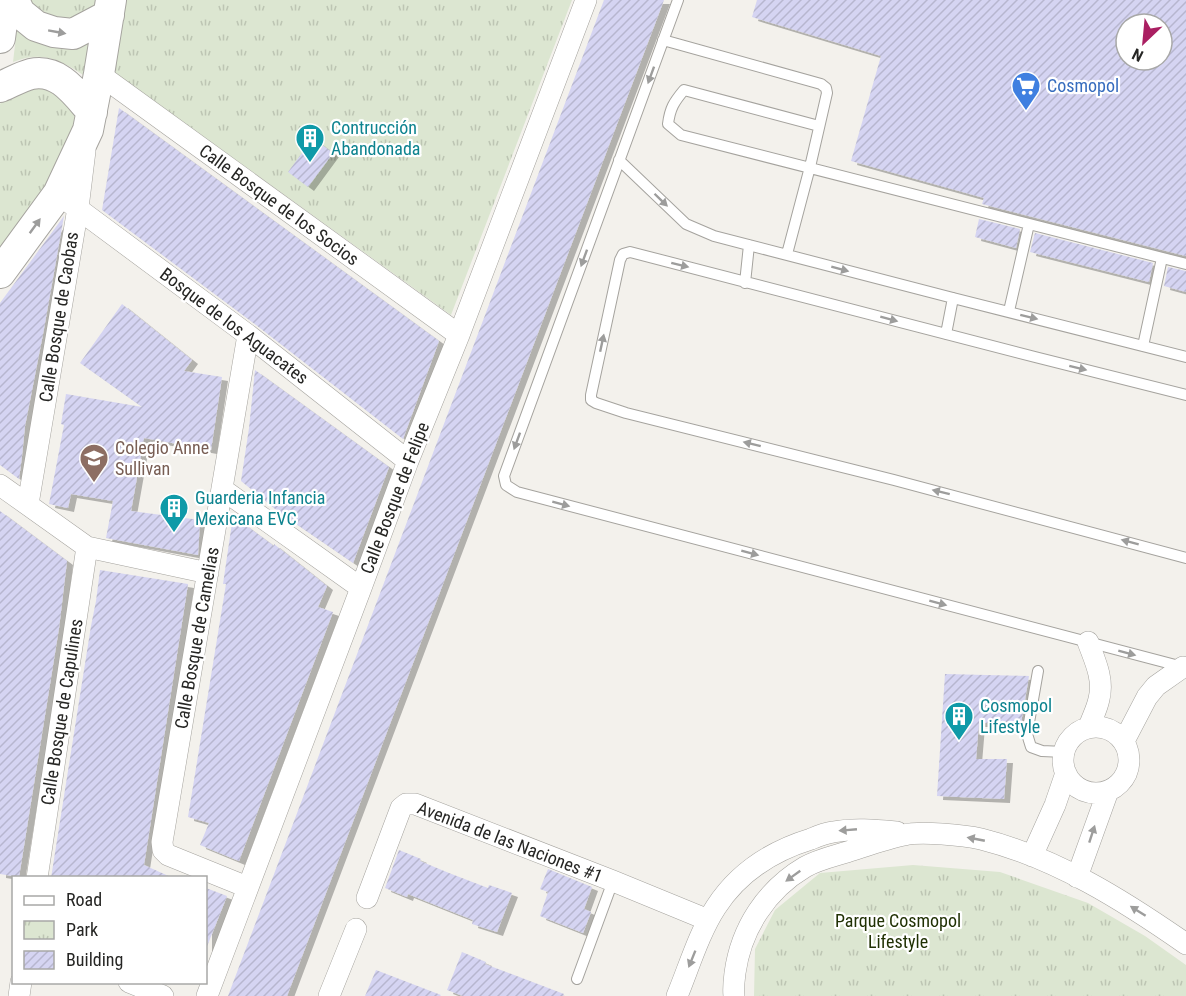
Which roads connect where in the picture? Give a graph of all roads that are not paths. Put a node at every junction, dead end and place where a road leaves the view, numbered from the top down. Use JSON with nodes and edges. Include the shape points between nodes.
{"nodes":[{"id":1,"x":5,"y":0,"type":"edge"},
{"id":2,"x":14,"y":0,"type":"edge"},
{"id":3,"x":586,"y":0,"type":"edge"},
{"id":4,"x":678,"y":0,"type":"edge"},
{"id":5,"x":110,"y":7,"type":"edge"},
{"id":6,"x":0,"y":38,"type":"edge"},
{"id":7,"x":663,"y":40,"type":"junction"},
{"id":8,"x":99,"y":74,"type":"junction"},
{"id":9,"x":0,"y":87,"type":"edge"},
{"id":10,"x":90,"y":121,"type":"junction"},
{"id":11,"x":819,"y":126,"type":"junction"},
{"id":12,"x":619,"y":160,"type":"junction"},
{"id":13,"x":810,"y":167,"type":"junction"},
{"id":14,"x":68,"y":201,"type":"junction"},
{"id":15,"x":1029,"y":224,"type":"junction"},
{"id":16,"x":749,"y":245,"type":"junction"},
{"id":17,"x":787,"y":254,"type":"junction"},
{"id":18,"x":1162,"y":258,"type":"junction"},
{"id":19,"x":1186,"y":264,"type":"edge"},
{"id":20,"x":0,"y":273,"type":"edge"},
{"id":21,"x":745,"y":283,"type":"junction"},
{"id":22,"x":953,"y":298,"type":"junction"},
{"id":23,"x":1009,"y":311,"type":"junction"},
{"id":24,"x":946,"y":334,"type":"junction"},
{"id":25,"x":248,"y":335,"type":"junction"},
{"id":26,"x":459,"y":335,"type":"junction"},
{"id":27,"x":1143,"y":346,"type":"junction"},
{"id":28,"x":1186,"y":357,"type":"edge"},
{"id":29,"x":1186,"y":394,"type":"edge"},
{"id":30,"x":408,"y":461,"type":"junction"},
{"id":31,"x":0,"y":485,"type":"edge"},
{"id":32,"x":222,"y":489,"type":"junction"},
{"id":33,"x":28,"y":504,"type":"junction"},
{"id":34,"x":87,"y":547,"type":"junction"},
{"id":35,"x":1186,"y":558,"type":"edge"},
{"id":36,"x":208,"y":573,"type":"junction"},
{"id":37,"x":361,"y":588,"type":"junction"},
{"id":38,"x":1088,"y":642,"type":"junction"},
{"id":39,"x":1185,"y":668,"type":"edge"},
{"id":40,"x":1038,"y":671,"type":"dead end"},
{"id":41,"x":1089,"y":727,"type":"junction"},
{"id":42,"x":1124,"y":741,"type":"junction"},
{"id":43,"x":1064,"y":752,"type":"junction"},
{"id":44,"x":1066,"y":773,"type":"junction"},
{"id":45,"x":1107,"y":791,"type":"junction"},
{"id":46,"x":906,"y":834,"type":"junction"},
{"id":47,"x":1032,"y":856,"type":"junction"},
{"id":48,"x":38,"y":876,"type":"edge"},
{"id":49,"x":1077,"y":877,"type":"junction"},
{"id":50,"x":613,"y":881,"type":"junction"},
{"id":51,"x":247,"y":887,"type":"junction"},
{"id":52,"x":367,"y":898,"type":"dead end"},
{"id":53,"x":708,"y":920,"type":"junction"},
{"id":54,"x":356,"y":929,"type":"dead end"},
{"id":55,"x":1186,"y":944,"type":"edge"},
{"id":56,"x":577,"y":979,"type":"dead end"},
{"id":57,"x":134,"y":984,"type":"edge"},
{"id":58,"x":163,"y":996,"type":"edge"},
{"id":59,"x":207,"y":996,"type":"edge"},
{"id":60,"x":329,"y":996,"type":"edge"},
{"id":61,"x":677,"y":996,"type":"edge"},
{"id":62,"x":734,"y":996,"type":"edge"}],
"edges":[{"from":1,"to":6,"type":"street"},
{"from":2,"to":5,"type":"street","one_way":true,"via":[[20,13],[36,26],[54,33],[73,34]]},
{"from":3,"to":26,"type":"street","name":"Calle Bosque de Felipe"},
{"from":4,"to":7,"type":"lane"},
{"from":5,"to":8,"type":"street"},
{"from":7,"to":11,"type":"lane","via":[[821,84],[827,93]]},
{"from":7,"to":12,"type":"lane","one_way":true},
{"from":8,"to":10,"type":"street"},
{"from":8,"to":26,"type":"street","name":"Calle Bosque de los Socios"},
{"from":9,"to":10,"type":"street","via":[[32,74],[48,74],[64,81]]},
{"from":10,"to":14,"type":"street"},
{"from":11,"to":13,"type":"lane"},
{"from":11,"to":13,"type":"lane","via":[[684,90],[669,111],[668,124],[681,135]]},
{"from":12,"to":16,"type":"lane","one_way":true,"via":[[686,224]]},
{"from":12,"to":38,"type":"lane","one_way":true,"via":[[504,476],[506,485],[517,492]]},
{"from":13,"to":15,"type":"lane"},
{"from":13,"to":17,"type":"lane"},
{"from":20,"to":14,"type":"street","one_way":true},
{"from":14,"to":25,"type":"street","name":"Bosque de los Aguacates"},
{"from":14,"to":33,"type":"street","name":"Calle Bosque de Caobas"},
{"from":15,"to":18,"type":"lane"},
{"from":15,"to":23,"type":"lane"},
{"from":16,"to":17,"type":"lane"},
{"from":16,"to":21,"type":"lane"},
{"from":17,"to":22,"type":"lane","one_way":true},
{"from":18,"to":19,"type":"lane"},
{"from":18,"to":27,"type":"lane"},
{"from":21,"to":24,"type":"lane","one_way":true},
{"from":35,"to":21,"type":"lane","one_way":true,"via":[[626,413],[591,400],[623,254],[630,252]]},
{"from":22,"to":23,"type":"lane"},
{"from":22,"to":24,"type":"lane"},
{"from":23,"to":27,"type":"lane","one_way":true},
{"from":24,"to":29,"type":"lane","one_way":true},
{"from":25,"to":30,"type":"street","name":"Bosque de los Aguacates"},
{"from":25,"to":32,"type":"street","name":"Calle Bosque de Camelias"},
{"from":26,"to":30,"type":"street","name":"Calle Bosque de Felipe"},
{"from":27,"to":28,"type":"lane"},
{"from":30,"to":37,"type":"street","name":"Calle Bosque de Felipe"},
{"from":31,"to":33,"type":"street"},
{"from":32,"to":36,"type":"street","name":"Calle Bosque de Camelias"},
{"from":32,"to":37,"type":"street"},
{"from":33,"to":34,"type":"street"},
{"from":34,"to":36,"type":"street"},
{"from":34,"to":48,"type":"street","name":"Calle Bosque de Capulines"},
{"from":36,"to":51,"type":"street","name":"Calle Bosque de Camelias","via":[[162,842],[168,855]]},
{"from":37,"to":51,"type":"street","name":"Calle Bosque de Felipe"},
{"from":38,"to":39,"type":"lane","one_way":true},
{"from":38,"to":41,"type":"street","via":[[1101,684]]},
{"from":39,"to":42,"type":"street","via":[[1156,686]]},
{"from":40,"to":43,"type":"lane","via":[[1027,735],[1031,747],[1042,752]]},
{"from":41,"to":42,"type":"street","via":[[1106,728]]},
{"from":41,"to":43,"type":"street","via":[[1075,734]]},
{"from":42,"to":45,"type":"street","via":[[1130,762],[1127,772],[1121,782]]},
{"from":43,"to":44,"type":"street"},
{"from":44,"to":45,"type":"street","via":[[1080,789],[1091,793]]},
{"from":44,"to":47,"type":"street"},
{"from":49,"to":45,"type":"street","one_way":true},
{"from":47,"to":46,"type":"street","one_way":true,"via":[[978,838]]},
{"from":46,"to":53,"type":"street","one_way":true,"via":[[847,830],[794,844],[750,870],[732,886]]},
{"from":46,"to":62,"type":"street","one_way":true,"via":[[806,866],[770,894],[746,932],[737,959]]},
{"from":47,"to":49,"type":"street"},
{"from":55,"to":49,"type":"street","one_way":true,"via":[[1140,912]]},
{"from":50,"to":52,"type":"street","name":"Avenida de las Naciones #1","via":[[416,804],[406,804],[400,808]]},
{"from":50,"to":53,"type":"street","name":"Avenida de las Naciones #1"},
{"from":50,"to":56,"type":"lane"},
{"from":51,"to":59,"type":"street","name":"Calle Bosque de Felipe"},
{"from":53,"to":61,"type":"street","one_way":true},
{"from":54,"to":60,"type":"street"},
{"from":57,"to":58,"type":"street"}]}
